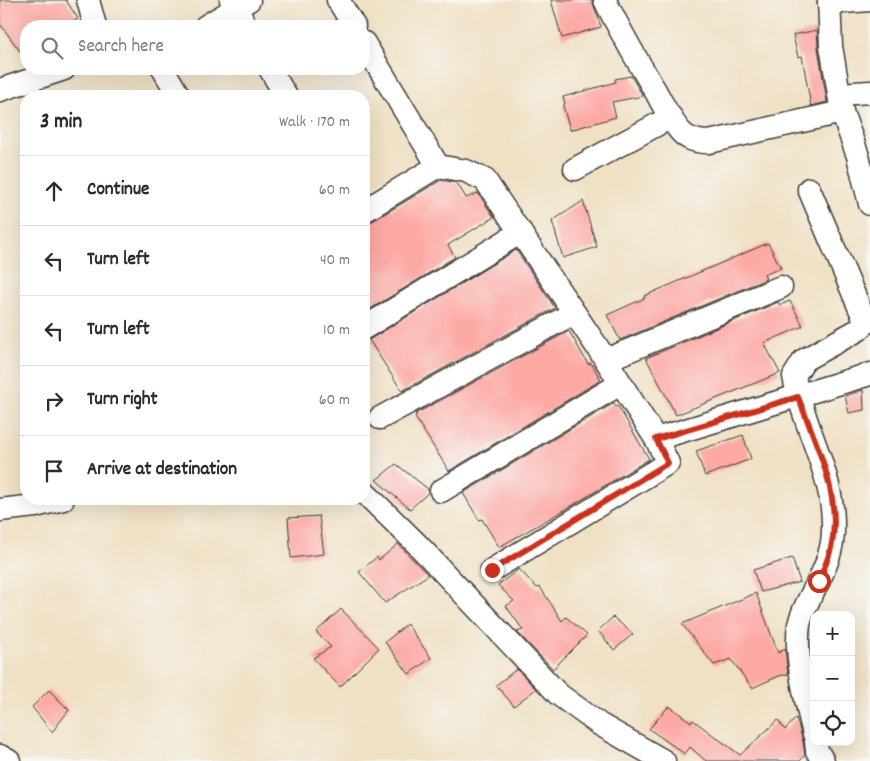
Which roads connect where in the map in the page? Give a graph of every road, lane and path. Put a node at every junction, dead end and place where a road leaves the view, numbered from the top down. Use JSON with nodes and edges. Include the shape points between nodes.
{"nodes":[{"id":1,"x":88,"y":0,"type":"edge"},
{"id":2,"x":338,"y":0,"type":"edge"},
{"id":3,"x":605,"y":0,"type":"edge"},
{"id":4,"x":870,"y":0,"type":"edge"},
{"id":5,"x":829,"y":1,"type":"edge"},
{"id":6,"x":241,"y":9,"type":"edge"},
{"id":7,"x":93,"y":20,"type":"edge"},
{"id":8,"x":218,"y":20,"type":"edge"},
{"id":9,"x":350,"y":20,"type":"edge"},
{"id":10,"x":370,"y":53,"type":"edge"},
{"id":11,"x":46,"y":75,"type":"edge"},
{"id":12,"x":167,"y":75,"type":"edge"},
{"id":13,"x":274,"y":75,"type":"edge"},
{"id":14,"x":0,"y":90,"type":"edge"},
{"id":15,"x":175,"y":90,"type":"edge"},
{"id":16,"x":282,"y":90,"type":"edge"},
{"id":17,"x":870,"y":92,"type":"edge"},
{"id":18,"x":840,"y":103,"type":"junction"},
{"id":19,"x":671,"y":117,"type":"junction"},
{"id":20,"x":438,"y":166,"type":"junction"},
{"id":21,"x":575,"y":169,"type":"dead end"},
{"id":22,"x":810,"y":189,"type":"dead end"},
{"id":23,"x":870,"y":204,"type":"edge"},
{"id":24,"x":370,"y":207,"type":"edge"},
{"id":25,"x":521,"y":232,"type":"junction"},
{"id":26,"x":782,"y":287,"type":"dead end"},
{"id":27,"x":574,"y":312,"type":"junction"},
{"id":28,"x":868,"y":321,"type":"edge"},
{"id":29,"x":370,"y":324,"type":"edge"},
{"id":30,"x":606,"y":360,"type":"junction"},
{"id":31,"x":870,"y":374,"type":"edge"},
{"id":32,"x":620,"y":384,"type":"junction"},
{"id":33,"x":798,"y":397,"type":"junction"},
{"id":34,"x":380,"y":418,"type":"dead end"},
{"id":35,"x":656,"y":439,"type":"junction"},
{"id":36,"x":441,"y":491,"type":"dead end"},
{"id":37,"x":370,"y":498,"type":"edge"},
{"id":38,"x":39,"y":505,"type":"edge"},
{"id":39,"x":0,"y":510,"type":"edge"},
{"id":40,"x":492,"y":570,"type":"dead end"},
{"id":41,"x":810,"y":715,"type":"edge"},
{"id":42,"x":816,"y":746,"type":"edge"},
{"id":43,"x":0,"y":756,"type":"edge"},
{"id":44,"x":9,"y":761,"type":"edge"},
{"id":45,"x":664,"y":761,"type":"edge"},
{"id":46,"x":823,"y":761,"type":"edge"}],
"edges":[{"from":1,"to":7,"type":"street"},
{"from":2,"to":9,"type":"street"},
{"from":3,"to":19,"type":"street","via":[[619,30]]},
{"from":4,"to":5,"type":"street"},
{"from":5,"to":18,"type":"street"},
{"from":6,"to":8,"type":"street"},
{"from":10,"to":20,"type":"street"},
{"from":11,"to":14,"type":"street"},
{"from":12,"to":15,"type":"street"},
{"from":13,"to":16,"type":"street"},
{"from":17,"to":18,"type":"street"},
{"from":18,"to":19,"type":"street","via":[[709,142],[693,140],[681,133]]},
{"from":18,"to":23,"type":"street"},
{"from":19,"to":21,"type":"street"},
{"from":20,"to":24,"type":"street"},
{"from":20,"to":25,"type":"street","via":[[466,171],[485,180]]},
{"from":22,"to":28,"type":"street"},
{"from":25,"to":27,"type":"street"},
{"from":25,"to":29,"type":"street"},
{"from":26,"to":30,"type":"street"},
{"from":27,"to":30,"type":"street"},
{"from":27,"to":34,"type":"street"},
{"from":28,"to":33,"type":"street","via":[[804,360],[794,376]]},
{"from":30,"to":32,"type":"street"},
{"from":31,"to":33,"type":"street"},
{"from":32,"to":35,"type":"street"},
{"from":32,"to":36,"type":"street"},
{"from":33,"to":35,"type":"street"},
{"from":33,"to":41,"type":"street","via":[[820,458],[833,509],[831,547],[799,625],[802,678]]},
{"from":35,"to":40,"type":"street","via":[[668,463]]},
{"from":37,"to":45,"type":"street","via":[[558,694],[599,724]]},
{"from":38,"to":39,"type":"street"},
{"from":42,"to":46,"type":"street"},
{"from":43,"to":44,"type":"street"}]}
